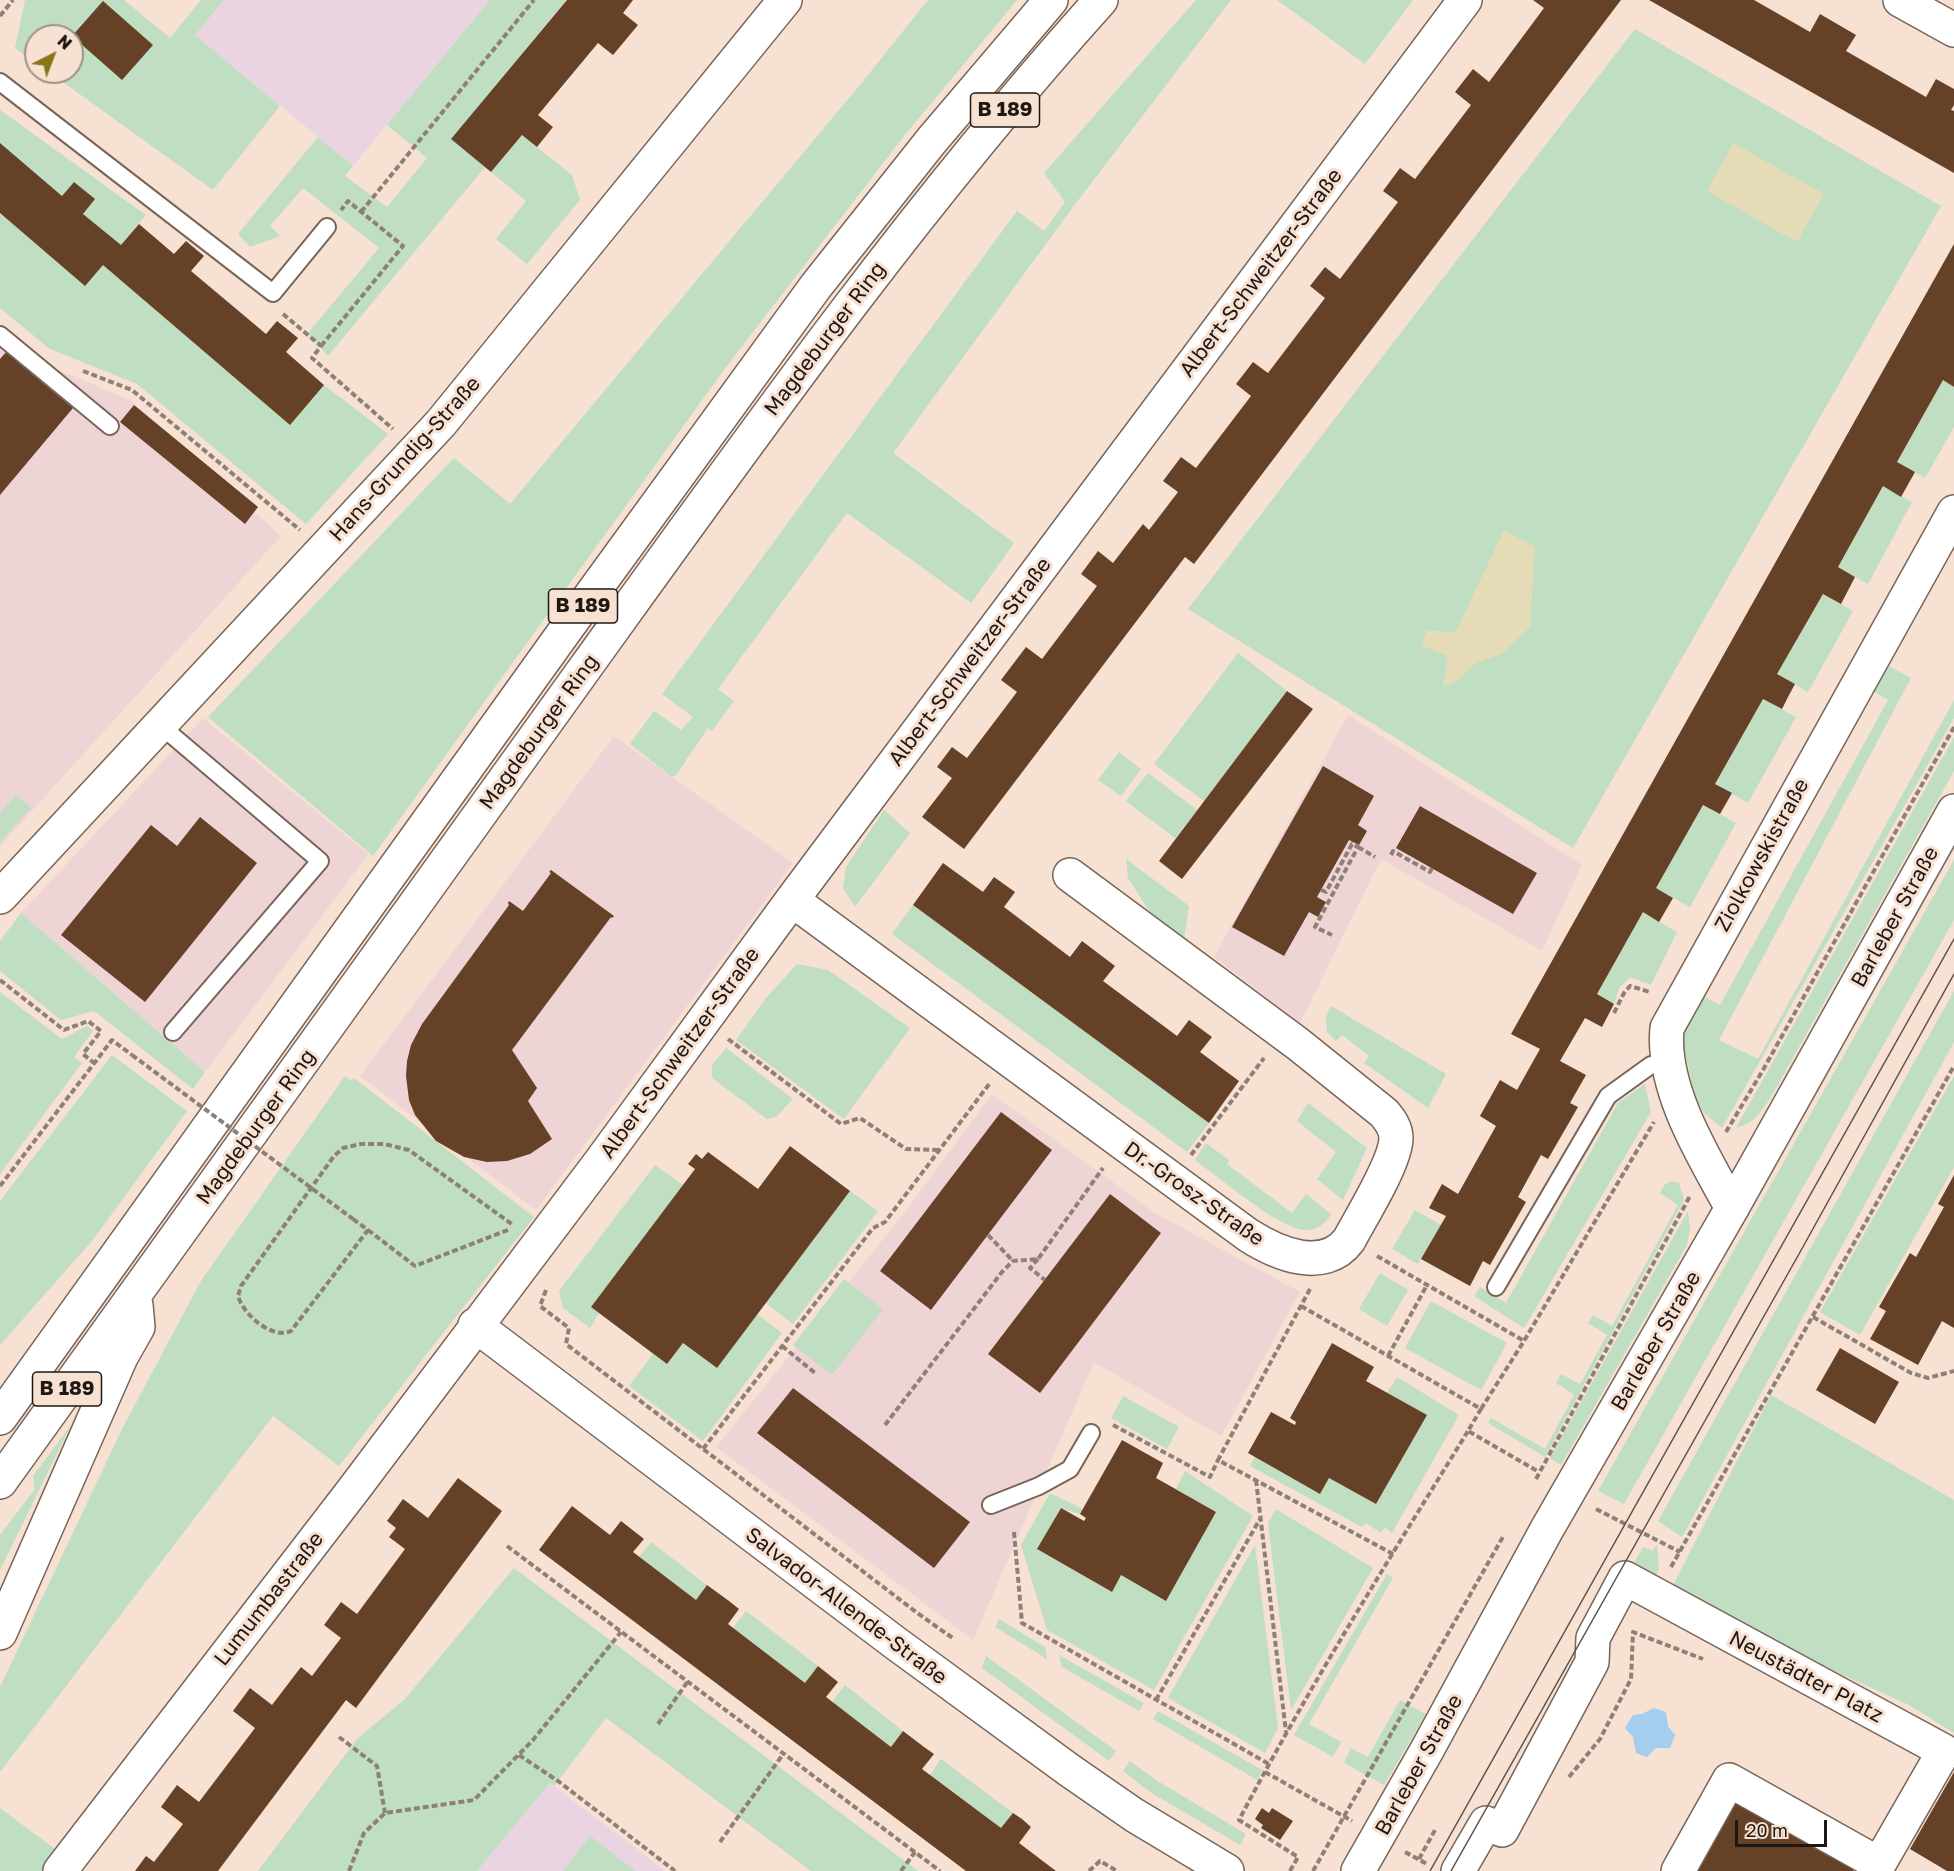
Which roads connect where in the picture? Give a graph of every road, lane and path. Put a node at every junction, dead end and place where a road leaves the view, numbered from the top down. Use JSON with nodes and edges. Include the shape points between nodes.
{"nodes":[{"id":1,"x":13,"y":0,"type":"edge"},
{"id":2,"x":534,"y":0,"type":"edge"},
{"id":3,"x":786,"y":0,"type":"edge"},
{"id":4,"x":1051,"y":0,"type":"edge"},
{"id":5,"x":1101,"y":0,"type":"edge"},
{"id":6,"x":1465,"y":0,"type":"edge"},
{"id":7,"x":1900,"y":0,"type":"edge"},
{"id":8,"x":0,"y":16,"type":"edge"},
{"id":9,"x":1954,"y":30,"type":"edge"},
{"id":10,"x":0,"y":82,"type":"edge"},
{"id":11,"x":361,"y":212,"type":"junction"},
{"id":12,"x":327,"y":227,"type":"joint"},
{"id":13,"x":0,"y":335,"type":"edge"},
{"id":14,"x":321,"y":346,"type":"dead end"},
{"id":15,"x":79,"y":369,"type":"dead end"},
{"id":16,"x":110,"y":426,"type":"dead end"},
{"id":17,"x":1954,"y":512,"type":"edge"},
{"id":18,"x":306,"y":535,"type":"dead end"},
{"id":19,"x":160,"y":725,"type":"junction"},
{"id":20,"x":1954,"y":727,"type":"edge"},
{"id":21,"x":1954,"y":811,"type":"edge"},
{"id":22,"x":1358,"y":847,"type":"junction"},
{"id":23,"x":1391,"y":855,"type":"dead end"},
{"id":24,"x":1376,"y":857,"type":"dead end"},
{"id":25,"x":1430,"y":872,"type":"dead end"},
{"id":26,"x":1070,"y":876,"type":"dead end"},
{"id":27,"x":1321,"y":890,"type":"dead end"},
{"id":28,"x":0,"y":897,"type":"edge"},
{"id":29,"x":792,"y":900,"type":"junction"},
{"id":30,"x":1332,"y":936,"type":"dead end"},
{"id":31,"x":0,"y":980,"type":"edge"},
{"id":32,"x":1656,"y":994,"type":"dead end"},
{"id":33,"x":1614,"y":1013,"type":"dead end"},
{"id":34,"x":173,"y":1032,"type":"dead end"},
{"id":35,"x":1282,"y":1033,"type":"junction"},
{"id":36,"x":722,"y":1035,"type":"dead end"},
{"id":37,"x":94,"y":1063,"type":"junction"},
{"id":38,"x":1651,"y":1065,"type":"dead end"},
{"id":39,"x":1954,"y":1066,"type":"edge"},
{"id":40,"x":992,"y":1080,"type":"dead end"},
{"id":41,"x":1654,"y":1120,"type":"dead end"},
{"id":42,"x":1729,"y":1126,"type":"dead end"},
{"id":43,"x":940,"y":1150,"type":"junction"},
{"id":44,"x":1105,"y":1165,"type":"dead end"},
{"id":45,"x":1172,"y":1180,"type":"junction"},
{"id":46,"x":0,"y":1186,"type":"edge"},
{"id":47,"x":1686,"y":1203,"type":"dead end"},
{"id":48,"x":1732,"y":1208,"type":"junction"},
{"id":49,"x":368,"y":1230,"type":"junction"},
{"id":50,"x":987,"y":1235,"type":"dead end"},
{"id":51,"x":1339,"y":1248,"type":"junction"},
{"id":52,"x":1038,"y":1259,"type":"junction"},
{"id":53,"x":1013,"y":1262,"type":"junction"},
{"id":54,"x":1045,"y":1280,"type":"dead end"},
{"id":55,"x":1427,"y":1285,"type":"junction"},
{"id":56,"x":547,"y":1287,"type":"dead end"},
{"id":57,"x":1496,"y":1287,"type":"dead end"},
{"id":58,"x":135,"y":1297,"type":"junction"},
{"id":59,"x":1301,"y":1306,"type":"junction"},
{"id":60,"x":1813,"y":1317,"type":"junction"},
{"id":61,"x":475,"y":1325,"type":"junction"},
{"id":62,"x":1524,"y":1341,"type":"junction"},
{"id":63,"x":782,"y":1346,"type":"junction"},
{"id":64,"x":1388,"y":1356,"type":"junction"},
{"id":65,"x":1954,"y":1371,"type":"edge"},
{"id":66,"x":816,"y":1372,"type":"dead end"},
{"id":67,"x":5,"y":1408,"type":"edge"},
{"id":68,"x":1481,"y":1409,"type":"junction"},
{"id":69,"x":885,"y":1425,"type":"dead end"},
{"id":70,"x":1468,"y":1431,"type":"junction"},
{"id":71,"x":1091,"y":1433,"type":"joint"},
{"id":72,"x":703,"y":1449,"type":"junction"},
{"id":73,"x":1218,"y":1460,"type":"junction"},
{"id":74,"x":1539,"y":1472,"type":"junction"},
{"id":75,"x":1256,"y":1480,"type":"junction"},
{"id":76,"x":0,"y":1482,"type":"edge"},
{"id":77,"x":1534,"y":1482,"type":"dead end"},
{"id":78,"x":1568,"y":1493,"type":"junction"},
{"id":79,"x":991,"y":1505,"type":"dead end"},
{"id":80,"x":1260,"y":1518,"type":"junction"},
{"id":81,"x":1014,"y":1532,"type":"dead end"},
{"id":82,"x":1506,"y":1532,"type":"dead end"},
{"id":83,"x":507,"y":1546,"type":"dead end"},
{"id":84,"x":1680,"y":1552,"type":"junction"},
{"id":85,"x":1393,"y":1554,"type":"junction"},
{"id":86,"x":1655,"y":1595,"type":"junction"},
{"id":87,"x":621,"y":1632,"type":"junction"},
{"id":88,"x":0,"y":1633,"type":"edge"},
{"id":89,"x":954,"y":1639,"type":"dead end"},
{"id":90,"x":688,"y":1682,"type":"junction"},
{"id":91,"x":1156,"y":1700,"type":"junction"},
{"id":92,"x":658,"y":1724,"type":"dead end"},
{"id":93,"x":1286,"y":1733,"type":"junction"},
{"id":94,"x":339,"y":1737,"type":"dead end"},
{"id":95,"x":784,"y":1754,"type":"junction"},
{"id":96,"x":519,"y":1755,"type":"junction"},
{"id":97,"x":1269,"y":1764,"type":"junction"},
{"id":98,"x":1265,"y":1772,"type":"junction"},
{"id":99,"x":385,"y":1813,"type":"junction"},
{"id":100,"x":1344,"y":1817,"type":"junction"},
{"id":101,"x":1361,"y":1827,"type":"dead end"},
{"id":102,"x":1435,"y":1830,"type":"dead end"},
{"id":103,"x":720,"y":1842,"type":"dead end"},
{"id":104,"x":1396,"y":1847,"type":"dead end"},
{"id":105,"x":915,"y":1852,"type":"junction"},
{"id":106,"x":1419,"y":1859,"type":"junction"},
{"id":107,"x":1445,"y":1869,"type":"edge"},
{"id":108,"x":60,"y":1871,"type":"edge"},
{"id":109,"x":350,"y":1871,"type":"edge"},
{"id":110,"x":675,"y":1871,"type":"edge"},
{"id":111,"x":901,"y":1871,"type":"edge"},
{"id":112,"x":940,"y":1871,"type":"edge"},
{"id":113,"x":1089,"y":1871,"type":"edge"},
{"id":114,"x":1117,"y":1871,"type":"edge"},
{"id":115,"x":1227,"y":1871,"type":"edge"},
{"id":116,"x":1290,"y":1871,"type":"edge"},
{"id":117,"x":1313,"y":1871,"type":"edge"},
{"id":118,"x":1359,"y":1871,"type":"edge"},
{"id":119,"x":1677,"y":1871,"type":"edge"}],
"edges":[{"from":1,"to":8,"type":"path"},
{"from":2,"to":11,"type":"path"},
{"from":3,"to":19,"type":"main road","name":"Hans-Grundig-Straße","via":[[441,423]]},
{"from":4,"to":67,"type":"main road","name":"Magdeburger Ring","number":"B 189","via":[[925,148],[816,286]]},
{"from":5,"to":58,"type":"main road","name":"Magdeburger Ring","number":"B 189","via":[[979,141],[830,331]]},
{"from":6,"to":29,"type":"main road","name":"Albert-Schweitzer-Straße"},
{"from":7,"to":9,"type":"main road"},
{"from":10,"to":12,"type":"lane","via":[[273,293]]},
{"from":11,"to":12,"type":"path","via":[[348,201]]},
{"from":11,"to":14,"type":"path","via":[[403,246]]},
{"from":13,"to":16,"type":"lane"},
{"from":15,"to":18,"type":"path","via":[[132,390]]},
{"from":17,"to":48,"type":"main road","name":"Ziolkowskistraße","via":[[1667,1028],[1666,1046],[1681,1105]]},
{"from":19,"to":28,"type":"main road","name":"Hans-Grundig-Straße"},
{"from":19,"to":34,"type":"lane","via":[[320,861]]},
{"from":20,"to":42,"type":"path","name":"Barleber Straße"},
{"from":21,"to":48,"type":"main road","name":"Barleber Straße"},
{"from":22,"to":24,"type":"path"},
{"from":22,"to":27,"type":"path","via":[[1352,844],[1326,892]]},
{"from":22,"to":30,"type":"path","via":[[1315,927]]},
{"from":23,"to":25,"type":"path","via":[[1393,851]]},
{"from":26,"to":35,"type":"main road"},
{"from":29,"to":45,"type":"main road","name":"Dr.-Grosz-Straße"},
{"from":29,"to":61,"type":"main road","name":"Albert-Schweitzer-Straße"},
{"from":31,"to":37,"type":"path","via":[[64,1030],[88,1021],[101,1030],[83,1054]]},
{"from":32,"to":33,"type":"path","via":[[1630,986]]},
{"from":35,"to":45,"type":"path"},
{"from":35,"to":51,"type":"main road","via":[[1384,1113],[1393,1126],[1395,1141],[1389,1161]]},
{"from":36,"to":43,"type":"path","via":[[841,1124],[860,1118],[906,1149]]},
{"from":37,"to":46,"type":"path"},
{"from":37,"to":49,"type":"path","bridge":true,"via":[[112,1040]]},
{"from":38,"to":57,"type":"lane","via":[[1608,1096]]},
{"from":39,"to":60,"type":"path"},
{"from":40,"to":43,"type":"path"},
{"from":41,"to":62,"type":"path"},
{"from":43,"to":63,"type":"path","via":[[885,1222],[873,1227]]},
{"from":44,"to":52,"type":"path"},
{"from":45,"to":51,"type":"main road","name":"Dr.-Grosz-Straße","via":[[1270,1248],[1299,1257]]},
{"from":47,"to":74,"type":"path","name":"Barleber Straße"},
{"from":48,"to":78,"type":"main road","name":"Barleber Straße"},
{"from":49,"to":49,"type":"path","via":[[415,1266],[515,1227],[409,1150],[384,1144],[345,1147],[337,1152],[241,1286],[238,1296],[242,1306],[274,1333],[291,1332]]},
{"from":50,"to":53,"type":"path"},
{"from":51,"to":55,"type":"path"},
{"from":51,"to":59,"type":"path"},
{"from":52,"to":53,"type":"path"},
{"from":52,"to":54,"type":"path","via":[[1030,1268]]},
{"from":53,"to":69,"type":"path"},
{"from":55,"to":62,"type":"path"},
{"from":55,"to":64,"type":"path"},
{"from":56,"to":72,"type":"path","via":[[540,1306],[569,1328],[566,1344]]},
{"from":58,"to":76,"type":"main road","name":"Magdeburger Ring","number":"B 189"},
{"from":58,"to":88,"type":"main road","via":[[138,1327]]},
{"from":59,"to":64,"type":"path"},
{"from":59,"to":73,"type":"path"},
{"from":60,"to":65,"type":"path","via":[[1911,1373],[1928,1378]]},
{"from":60,"to":84,"type":"path"},
{"from":61,"to":108,"type":"main road","name":"Lumumbastraße"},
{"from":61,"to":115,"type":"main road","name":"Salvador-Allende-Straße","via":[[1050,1756],[1134,1815]]},
{"from":62,"to":68,"type":"path"},
{"from":63,"to":66,"type":"path"},
{"from":63,"to":72,"type":"path"},
{"from":64,"to":68,"type":"path"},
{"from":68,"to":70,"type":"path"},
{"from":70,"to":74,"type":"path"},
{"from":70,"to":85,"type":"path"},
{"from":71,"to":73,"type":"path","via":[[1099,1418],[1210,1477]]},
{"from":71,"to":79,"type":"lane","via":[[1070,1469]]},
{"from":72,"to":89,"type":"path"},
{"from":73,"to":75,"type":"path"},
{"from":74,"to":77,"type":"path","name":"Barleber Straße"},
{"from":74,"to":78,"type":"path"},
{"from":75,"to":80,"type":"path"},
{"from":75,"to":85,"type":"path"},
{"from":78,"to":84,"type":"path"},
{"from":78,"to":118,"type":"main road","name":"Barleber Straße"},
{"from":80,"to":91,"type":"path"},
{"from":80,"to":93,"type":"path"},
{"from":81,"to":91,"type":"path","via":[[1022,1623]]},
{"from":82,"to":100,"type":"path","name":"Barleber Straße"},
{"from":83,"to":87,"type":"path"},
{"from":84,"to":86,"type":"path"},
{"from":85,"to":93,"type":"path"},
{"from":86,"to":107,"type":"main road","name":"Neustädter Platz","via":[[1625,1578],[1593,1638],[1592,1662],[1502,1830],[1486,1823]]},
{"from":86,"to":119,"type":"main road","name":"Neustädter Platz","via":[[1944,1751],[1879,1864],[1729,1780]]},
{"from":87,"to":90,"type":"path"},
{"from":87,"to":96,"type":"path"},
{"from":90,"to":92,"type":"path"},
{"from":90,"to":95,"type":"path"},
{"from":91,"to":97,"type":"path"},
{"from":93,"to":97,"type":"path"},
{"from":94,"to":99,"type":"path","via":[[377,1766]]},
{"from":95,"to":103,"type":"path"},
{"from":95,"to":105,"type":"path"},
{"from":96,"to":99,"type":"path","via":[[474,1800]]},
{"from":96,"to":110,"type":"path"},
{"from":97,"to":98,"type":"path"},
{"from":98,"to":100,"type":"path"},
{"from":98,"to":116,"type":"path","via":[[1239,1820],[1298,1857]]},
{"from":99,"to":109,"type":"path","via":[[364,1833]]},
{"from":100,"to":101,"type":"path"},
{"from":100,"to":117,"type":"path","name":"Barleber Straße"},
{"from":102,"to":106,"type":"path"},
{"from":104,"to":106,"type":"path"},
{"from":105,"to":111,"type":"path"},
{"from":105,"to":112,"type":"path"},
{"from":106,"to":107,"type":"path"},
{"from":113,"to":114,"type":"path","via":[[1100,1861]]}]}
